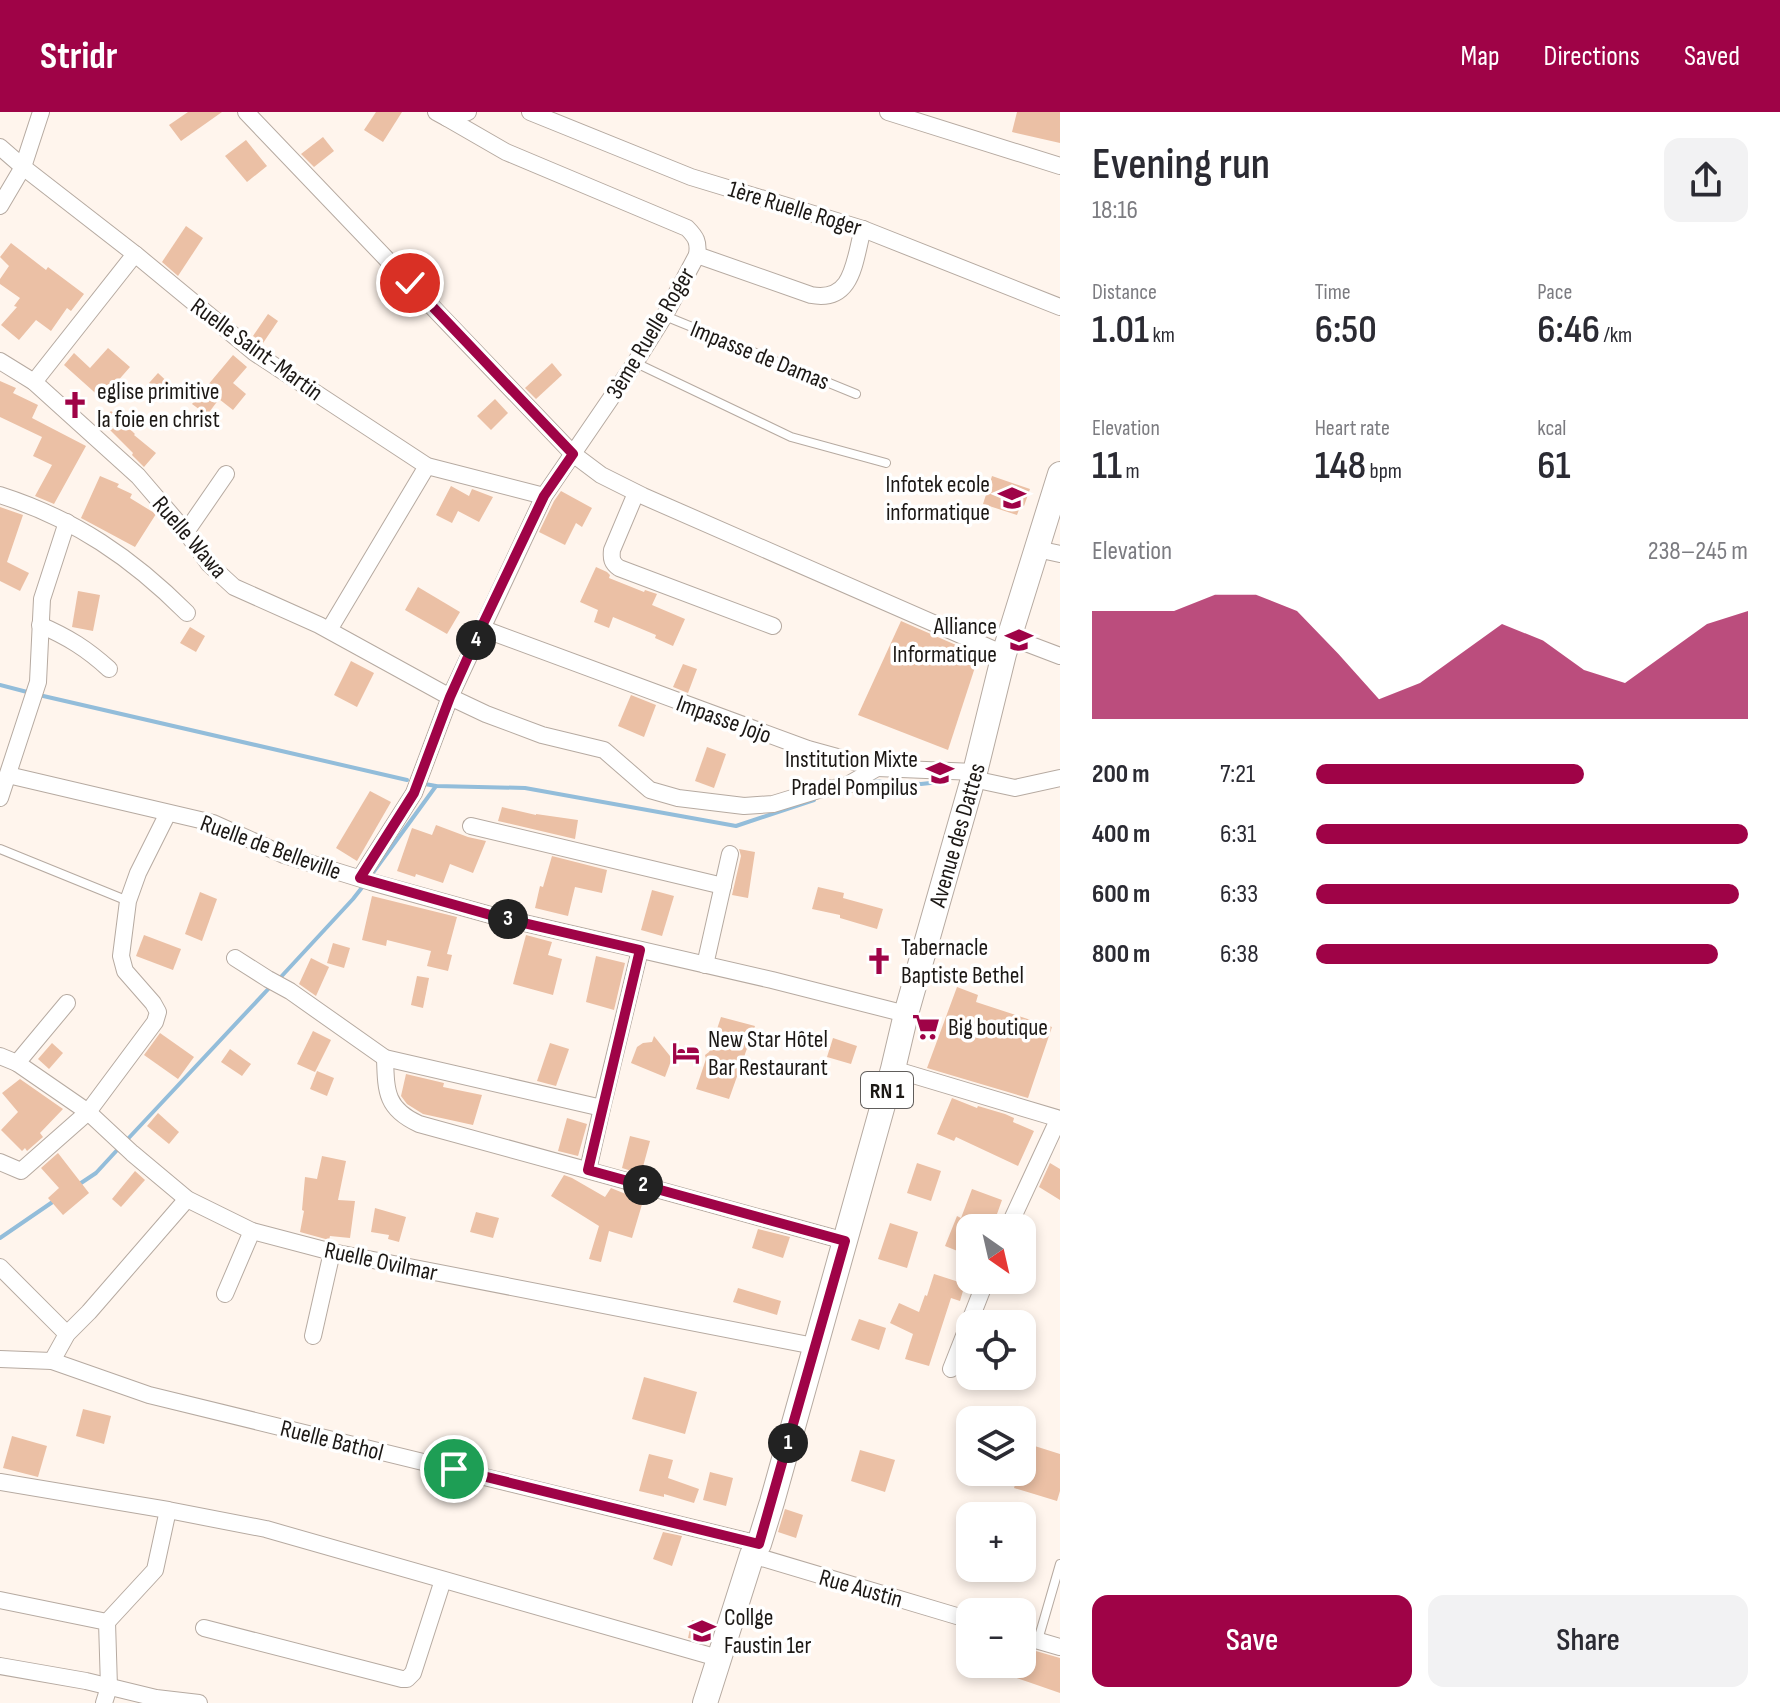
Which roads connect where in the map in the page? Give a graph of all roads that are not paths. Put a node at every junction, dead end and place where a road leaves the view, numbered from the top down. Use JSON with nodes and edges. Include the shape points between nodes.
{"nodes":[{"id":1,"x":41,"y":112,"type":"edge"},
{"id":2,"x":246,"y":112,"type":"edge"},
{"id":3,"x":468,"y":112,"type":"edge"},
{"id":4,"x":530,"y":112,"type":"edge"},
{"id":5,"x":888,"y":112,"type":"edge"},
{"id":6,"x":442,"y":115,"type":"edge"},
{"id":7,"x":0,"y":147,"type":"edge"},
{"id":8,"x":1060,"y":166,"type":"edge"},
{"id":9,"x":23,"y":167,"type":"junction"},
{"id":10,"x":0,"y":206,"type":"edge"},
{"id":11,"x":863,"y":229,"type":"junction"},
{"id":12,"x":135,"y":254,"type":"junction"},
{"id":13,"x":697,"y":255,"type":"junction"},
{"id":14,"x":1060,"y":307,"type":"edge"},
{"id":15,"x":665,"y":315,"type":"junction"},
{"id":16,"x":0,"y":361,"type":"edge"},
{"id":17,"x":635,"y":363,"type":"junction"},
{"id":18,"x":34,"y":382,"type":"junction"},
{"id":19,"x":856,"y":394,"type":"dead end"},
{"id":20,"x":573,"y":454,"type":"junction"},
{"id":21,"x":886,"y":463,"type":"dead end"},
{"id":22,"x":427,"y":466,"type":"junction"},
{"id":23,"x":226,"y":474,"type":"dead end"},
{"id":24,"x":1060,"y":474,"type":"edge"},
{"id":25,"x":636,"y":493,"type":"junction"},
{"id":26,"x":0,"y":495,"type":"edge"},
{"id":27,"x":544,"y":496,"type":"junction"},
{"id":28,"x":67,"y":522,"type":"junction"},
{"id":29,"x":186,"y":532,"type":"junction"},
{"id":30,"x":1048,"y":551,"type":"edge"},
{"id":31,"x":187,"y":613,"type":"dead end"},
{"id":32,"x":40,"y":625,"type":"junction"},
{"id":33,"x":773,"y":626,"type":"dead end"},
{"id":34,"x":481,"y":628,"type":"junction"},
{"id":35,"x":329,"y":630,"type":"junction"},
{"id":36,"x":1007,"y":646,"type":"junction"},
{"id":37,"x":1060,"y":656,"type":"edge"},
{"id":38,"x":109,"y":669,"type":"dead end"},
{"id":39,"x":450,"y":697,"type":"junction"},
{"id":40,"x":877,"y":768,"type":"junction"},
{"id":41,"x":8,"y":775,"type":"junction"},
{"id":42,"x":974,"y":776,"type":"junction"},
{"id":43,"x":1060,"y":778,"type":"edge"},
{"id":44,"x":0,"y":798,"type":"edge"},
{"id":45,"x":168,"y":813,"type":"junction"},
{"id":46,"x":471,"y":826,"type":"dead end"},
{"id":47,"x":0,"y":849,"type":"edge"},
{"id":48,"x":730,"y":854,"type":"dead end"},
{"id":49,"x":365,"y":880,"type":"junction"},
{"id":50,"x":723,"y":886,"type":"junction"},
{"id":51,"x":128,"y":901,"type":"junction"},
{"id":52,"x":640,"y":950,"type":"junction"},
{"id":53,"x":235,"y":958,"type":"dead end"},
{"id":54,"x":705,"y":965,"type":"junction"},
{"id":55,"x":67,"y":1003,"type":"dead end"},
{"id":56,"x":906,"y":1014,"type":"junction"},
{"id":57,"x":0,"y":1056,"type":"edge"},
{"id":58,"x":385,"y":1058,"type":"junction"},
{"id":59,"x":17,"y":1063,"type":"junction"},
{"id":60,"x":893,"y":1069,"type":"junction"},
{"id":61,"x":602,"y":1108,"type":"junction"},
{"id":62,"x":88,"y":1112,"type":"junction"},
{"id":63,"x":1059,"y":1120,"type":"edge"},
{"id":64,"x":0,"y":1162,"type":"edge"},
{"id":65,"x":588,"y":1170,"type":"junction"},
{"id":66,"x":187,"y":1199,"type":"junction"},
{"id":67,"x":1015,"y":1214,"type":"edge"},
{"id":68,"x":252,"y":1231,"type":"junction"},
{"id":69,"x":845,"y":1241,"type":"junction"},
{"id":70,"x":332,"y":1252,"type":"junction"},
{"id":71,"x":0,"y":1267,"type":"edge"},
{"id":72,"x":225,"y":1294,"type":"dead end"},
{"id":73,"x":980,"y":1294,"type":"edge"},
{"id":74,"x":67,"y":1334,"type":"junction"},
{"id":75,"x":313,"y":1336,"type":"dead end"},
{"id":76,"x":814,"y":1346,"type":"junction"},
{"id":77,"x":0,"y":1359,"type":"edge"},
{"id":78,"x":52,"y":1361,"type":"junction"},
{"id":79,"x":951,"y":1369,"type":"dead end"},
{"id":80,"x":0,"y":1482,"type":"edge"},
{"id":81,"x":168,"y":1510,"type":"junction"},
{"id":82,"x":755,"y":1550,"type":"junction"},
{"id":83,"x":1060,"y":1564,"type":"edge"},
{"id":84,"x":443,"y":1580,"type":"junction"},
{"id":85,"x":0,"y":1600,"type":"edge"},
{"id":86,"x":956,"y":1615,"type":"edge"},
{"id":87,"x":107,"y":1622,"type":"junction"},
{"id":88,"x":1036,"y":1623,"type":"edge"},
{"id":89,"x":204,"y":1628,"type":"dead end"},
{"id":90,"x":1036,"y":1640,"type":"edge"},
{"id":91,"x":1060,"y":1647,"type":"edge"},
{"id":92,"x":718,"y":1658,"type":"junction"},
{"id":93,"x":0,"y":1666,"type":"edge"},
{"id":94,"x":106,"y":1695,"type":"edge"},
{"id":95,"x":199,"y":1703,"type":"edge"},
{"id":96,"x":705,"y":1703,"type":"edge"}],
"edges":[{"from":1,"to":9,"type":"street"},
{"from":2,"to":20,"type":"street"},
{"from":3,"to":6,"type":"street"},
{"from":4,"to":11,"type":"street","name":"1ère Ruelle Roger","via":[[691,177]]},
{"from":5,"to":8,"type":"street"},
{"from":6,"to":13,"type":"street","name":"3ème Ruelle Roger","via":[[506,152],[687,228],[698,241]]},
{"from":7,"to":9,"type":"street","name":"Ruelle Saint-Martin"},
{"from":9,"to":10,"type":"street"},
{"from":9,"to":12,"type":"street","name":"Ruelle Saint-Martin"},
{"from":11,"to":13,"type":"street","via":[[849,281],[834,296],[811,295]]},
{"from":11,"to":14,"type":"street","name":"1ère Ruelle Roger"},
{"from":12,"to":18,"type":"street"},
{"from":12,"to":22,"type":"street","name":"Ruelle Saint-Martin","via":[[255,353]]},
{"from":13,"to":15,"type":"street","name":"3ème Ruelle Roger"},
{"from":15,"to":17,"type":"street","name":"3ème Ruelle Roger"},
{"from":15,"to":19,"type":"lane","name":"Impasse de Damas"},
{"from":16,"to":18,"type":"street","name":"Ruelle Wawa"},
{"from":17,"to":20,"type":"street","name":"3ème Ruelle Roger"},
{"from":17,"to":21,"type":"lane","via":[[791,437]]},
{"from":18,"to":29,"type":"street","name":"Ruelle Wawa","via":[[138,476]]},
{"from":20,"to":25,"type":"street"},
{"from":20,"to":27,"type":"street","name":"3ème Ruelle Roger"},
{"from":22,"to":27,"type":"street","name":"Ruelle Saint-Martin"},
{"from":22,"to":35,"type":"street"},
{"from":23,"to":29,"type":"street"},
{"from":24,"to":30,"type":"main road","name":"Avenue des Dattes","number":"RN 1"},
{"from":25,"to":33,"type":"street","via":[[612,550],[613,563]]},
{"from":25,"to":36,"type":"street"},
{"from":26,"to":28,"type":"street"},
{"from":27,"to":34,"type":"street","name":"3ème Ruelle Roger"},
{"from":28,"to":31,"type":"street","via":[[120,554]]},
{"from":28,"to":32,"type":"street","via":[[42,599]]},
{"from":29,"to":35,"type":"street","name":"Ruelle Wawa","via":[[234,587]]},
{"from":30,"to":36,"type":"main road","name":"Avenue des Dattes","number":"RN 1"},
{"from":32,"to":38,"type":"street","via":[[89,651]]},
{"from":32,"to":41,"type":"street","via":[[38,682]]},
{"from":34,"to":39,"type":"street","name":"3ème Ruelle Roger"},
{"from":34,"to":40,"type":"street","name":"Impasse Jojo","via":[[808,749]]},
{"from":35,"to":39,"type":"street","name":"Ruelle Wawa"},
{"from":36,"to":37,"type":"street"},
{"from":36,"to":42,"type":"main road","name":"Avenue des Dattes","number":"RN 1"},
{"from":39,"to":40,"type":"street","name":"Ruelle Wawa","via":[[542,735],[604,750],[650,790],[678,798],[773,804],[850,785]]},
{"from":39,"to":49,"type":"street","name":"3ème Ruelle Roger","via":[[414,793]]},
{"from":40,"to":42,"type":"street","name":"Impasse Jojo"},
{"from":41,"to":44,"type":"street"},
{"from":41,"to":45,"type":"street","name":"Ruelle de Belleville"},
{"from":42,"to":43,"type":"street","name":"Impasse Jojo","via":[[1015,788]]},
{"from":42,"to":56,"type":"main road","name":"Avenue des Dattes","number":"RN 1"},
{"from":45,"to":49,"type":"street","name":"Ruelle de Belleville","via":[[213,823],[284,855]]},
{"from":45,"to":51,"type":"street"},
{"from":46,"to":50,"type":"street"},
{"from":47,"to":51,"type":"lane"},
{"from":48,"to":50,"type":"street"},
{"from":49,"to":52,"type":"street","name":"Ruelle de Belleville"},
{"from":50,"to":54,"type":"street"},
{"from":51,"to":62,"type":"street","via":[[121,956],[125,971],[158,1012]]},
{"from":52,"to":54,"type":"street","name":"Ruelle de Belleville"},
{"from":52,"to":61,"type":"street"},
{"from":53,"to":58,"type":"street"},
{"from":54,"to":56,"type":"street","name":"Ruelle de Belleville"},
{"from":55,"to":59,"type":"street"},
{"from":56,"to":60,"type":"main road","name":"Avenue des Dattes","number":"RN 1"},
{"from":57,"to":59,"type":"street","name":"Ruelle Ovilmar"},
{"from":58,"to":61,"type":"street"},
{"from":58,"to":65,"type":"street","via":[[389,1100],[407,1118]]},
{"from":59,"to":62,"type":"street","name":"Ruelle Ovilmar"},
{"from":60,"to":63,"type":"street"},
{"from":60,"to":69,"type":"main road","name":"Avenue des Dattes","number":"RN 1"},
{"from":61,"to":65,"type":"street"},
{"from":62,"to":64,"type":"street","via":[[21,1171]]},
{"from":62,"to":66,"type":"street","name":"Ruelle Ovilmar"},
{"from":63,"to":67,"type":"street"},
{"from":65,"to":69,"type":"street"},
{"from":66,"to":68,"type":"street","name":"Ruelle Ovilmar"},
{"from":66,"to":74,"type":"street"},
{"from":68,"to":70,"type":"street","name":"Ruelle Ovilmar"},
{"from":68,"to":72,"type":"street"},
{"from":69,"to":76,"type":"main road","name":"Avenue des Dattes","number":"RN 1"},
{"from":70,"to":75,"type":"street"},
{"from":70,"to":76,"type":"street","name":"Ruelle Ovilmar"},
{"from":71,"to":74,"type":"street"},
{"from":73,"to":79,"type":"street"},
{"from":74,"to":78,"type":"street"},
{"from":76,"to":82,"type":"main road","name":"Avenue des Dattes","number":"RN 1"},
{"from":77,"to":78,"type":"street","name":"Ruelle Bathol"},
{"from":78,"to":82,"type":"street","name":"Ruelle Bathol","via":[[149,1395]]},
{"from":80,"to":81,"type":"street"},
{"from":81,"to":84,"type":"street","via":[[266,1529]]},
{"from":81,"to":87,"type":"street","via":[[155,1570]]},
{"from":82,"to":86,"type":"street","name":"Rue Austin"},
{"from":82,"to":92,"type":"main road","name":"Avenue des Dattes","number":"RN 1"},
{"from":83,"to":88,"type":"lane"},
{"from":84,"to":89,"type":"street","via":[[407,1679]]},
{"from":84,"to":92,"type":"street"},
{"from":85,"to":87,"type":"street"},
{"from":87,"to":94,"type":"street"},
{"from":90,"to":91,"type":"street"},
{"from":92,"to":96,"type":"main road","name":"Avenue des Dattes","number":"RN 1"},
{"from":93,"to":94,"type":"street"},
{"from":94,"to":95,"type":"street"}]}
